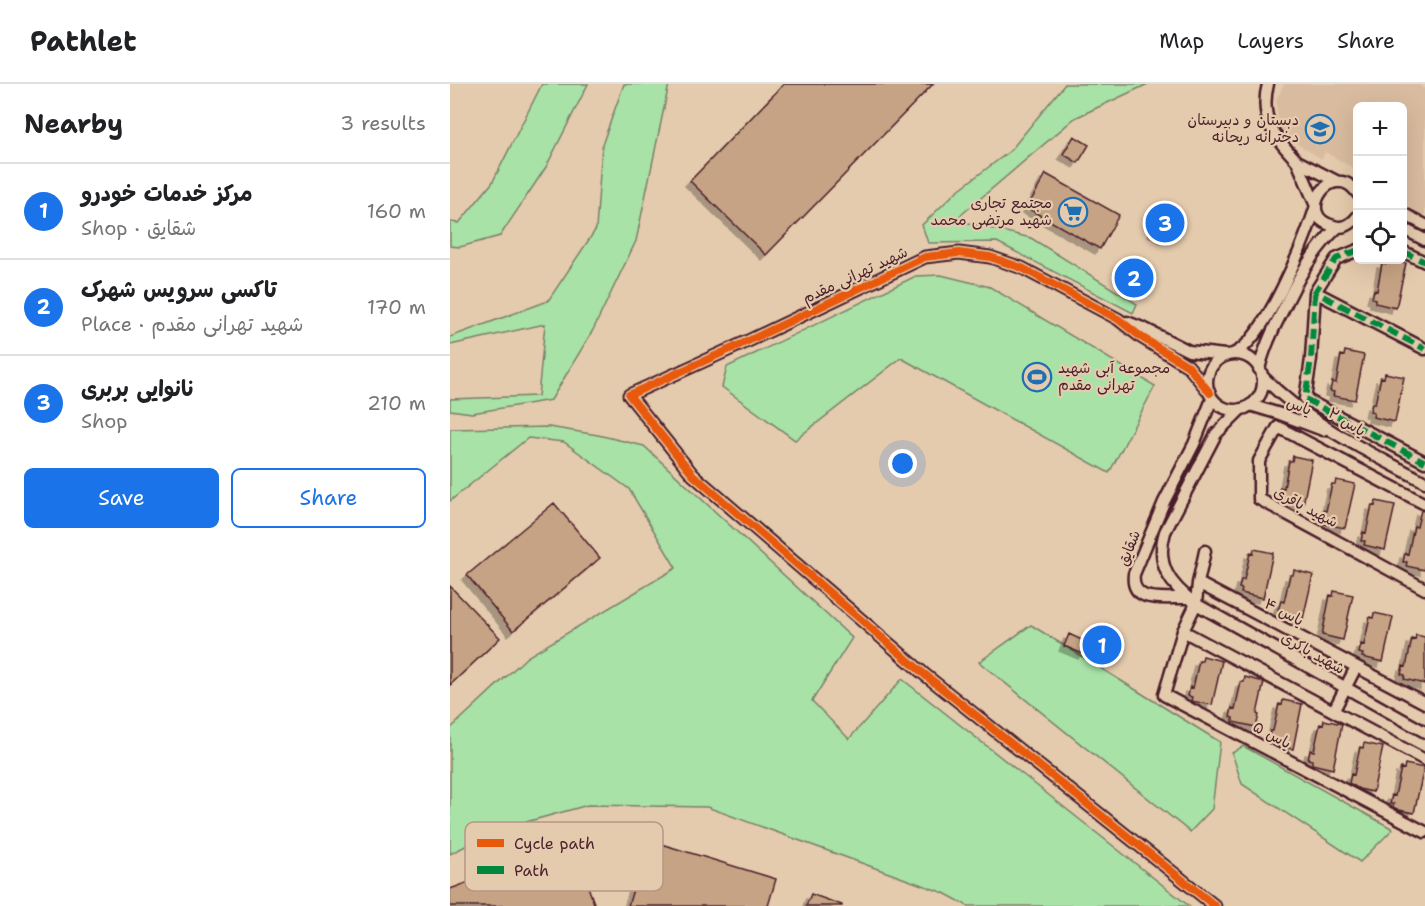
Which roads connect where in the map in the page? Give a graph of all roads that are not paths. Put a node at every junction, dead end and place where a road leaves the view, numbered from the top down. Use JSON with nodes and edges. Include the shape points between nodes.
{"nodes":[{"id":1,"x":1268,"y":84,"type":"edge"},
{"id":2,"x":1297,"y":161,"type":"junction"},
{"id":3,"x":1338,"y":182,"type":"junction"},
{"id":4,"x":1353,"y":189,"type":"edge"},
{"id":5,"x":1316,"y":206,"type":"junction"},
{"id":6,"x":1407,"y":216,"type":"edge"},
{"id":7,"x":1353,"y":220,"type":"edge"},
{"id":8,"x":1425,"y":225,"type":"edge"},
{"id":9,"x":1338,"y":227,"type":"junction"},
{"id":10,"x":1407,"y":231,"type":"edge"},
{"id":11,"x":1425,"y":240,"type":"edge"},
{"id":12,"x":1353,"y":252,"type":"edge"},
{"id":13,"x":1407,"y":253,"type":"edge"},
{"id":14,"x":1425,"y":262,"type":"edge"},
{"id":15,"x":1315,"y":292,"type":"junction"},
{"id":16,"x":1118,"y":320,"type":"junction"},
{"id":17,"x":1425,"y":350,"type":"edge"},
{"id":18,"x":1229,"y":355,"type":"junction"},
{"id":19,"x":1261,"y":372,"type":"junction"},
{"id":20,"x":1211,"y":396,"type":"junction"},
{"id":21,"x":1305,"y":399,"type":"junction"},
{"id":22,"x":1246,"y":407,"type":"junction"},
{"id":23,"x":1299,"y":409,"type":"junction"},
{"id":24,"x":1290,"y":418,"type":"junction"},
{"id":25,"x":1285,"y":431,"type":"junction"},
{"id":26,"x":1337,"y":435,"type":"junction"},
{"id":27,"x":1425,"y":462,"type":"edge"},
{"id":28,"x":1425,"y":482,"type":"edge"},
{"id":29,"x":1425,"y":504,"type":"edge"},
{"id":30,"x":1204,"y":551,"type":"dead end"},
{"id":31,"x":1198,"y":583,"type":"junction"},
{"id":32,"x":1425,"y":589,"type":"edge"},
{"id":33,"x":1191,"y":601,"type":"junction"},
{"id":34,"x":1183,"y":631,"type":"junction"},
{"id":35,"x":1356,"y":667,"type":"junction"},
{"id":36,"x":1346,"y":688,"type":"junction"},
{"id":37,"x":1425,"y":703,"type":"edge"},
{"id":38,"x":1334,"y":710,"type":"junction"},
{"id":39,"x":1425,"y":732,"type":"edge"},
{"id":40,"x":1425,"y":760,"type":"edge"},
{"id":41,"x":1425,"y":832,"type":"edge"},
{"id":42,"x":1215,"y":906,"type":"edge"}],
"edges":[{"from":1,"to":2,"type":"street","via":[[1264,112],[1273,133]]},
{"from":2,"to":3,"type":"street"},
{"from":2,"to":5,"type":"street"},
{"from":3,"to":4,"type":"street"},
{"from":3,"to":5,"type":"street","via":[[1319,192]]},
{"from":5,"to":9,"type":"street","via":[[1325,223]]},
{"from":5,"to":18,"type":"street","via":[[1295,262],[1259,330],[1241,351]]},
{"from":6,"to":8,"type":"street"},
{"from":7,"to":9,"type":"street"},
{"from":9,"to":19,"type":"street","via":[[1302,271],[1268,341]]},
{"from":10,"to":11,"type":"street"},
{"from":12,"to":15,"type":"street","via":[[1336,259]]},
{"from":13,"to":14,"type":"street"},
{"from":15,"to":17,"type":"street"},
{"from":15,"to":21,"type":"street"},
{"from":16,"to":18,"type":"street","name":"شهید تهرانی مقدم","via":[[1145,328],[1189,351]]},
{"from":16,"to":20,"type":"street","name":"شهید تهرانی مقدم","via":[[1188,366]]},
{"from":16,"to":42,"type":"street","name":"شهید تهرانی مقدم","via":[[1022,268],[990,257],[959,253],[925,257],[630,394],[693,475],[924,674]]},
{"from":18,"to":19,"type":"street","via":[[1244,355]]},
{"from":18,"to":20,"type":"street","via":[[1219,359],[1209,371],[1207,386]]},
{"from":19,"to":22,"type":"street","via":[[1260,393]]},
{"from":19,"to":23,"type":"street","name":"یاس ۲"},
{"from":20,"to":22,"type":"street","via":[[1225,408]]},
{"from":20,"to":33,"type":"street","name":"شقایق","via":[[1133,583],[1135,591],[1148,597]]},
{"from":21,"to":23,"type":"street"},
{"from":21,"to":27,"type":"street"},
{"from":22,"to":24,"type":"street","name":"یاس"},
{"from":22,"to":33,"type":"street","name":"شقایق","via":[[1216,434],[1161,545],[1161,557],[1171,582]]},
{"from":23,"to":26,"type":"street","name":"یاس ۲"},
{"from":24,"to":25,"type":"street"},
{"from":24,"to":26,"type":"street","name":"یاس"},
{"from":25,"to":29,"type":"street"},
{"from":25,"to":32,"type":"street","name":"شهید باقری","via":[[1278,428],[1259,461],[1259,499]]},
{"from":26,"to":28,"type":"street","name":"یاس ۲"},
{"from":30,"to":31,"type":"street"},
{"from":31,"to":33,"type":"street"},
{"from":31,"to":35,"type":"street","name":"یاس ۴"},
{"from":33,"to":34,"type":"street","name":"یاس ۵"},
{"from":33,"to":36,"type":"street","name":"شهید باکری"},
{"from":34,"to":38,"type":"street"},
{"from":34,"to":41,"type":"street","name":"یاس ۵","via":[[1164,695]]},
{"from":35,"to":36,"type":"street"},
{"from":35,"to":37,"type":"street","name":"یاس ۴"},
{"from":36,"to":38,"type":"street"},
{"from":36,"to":39,"type":"street","name":"شهید باکری"},
{"from":38,"to":40,"type":"street"}]}
